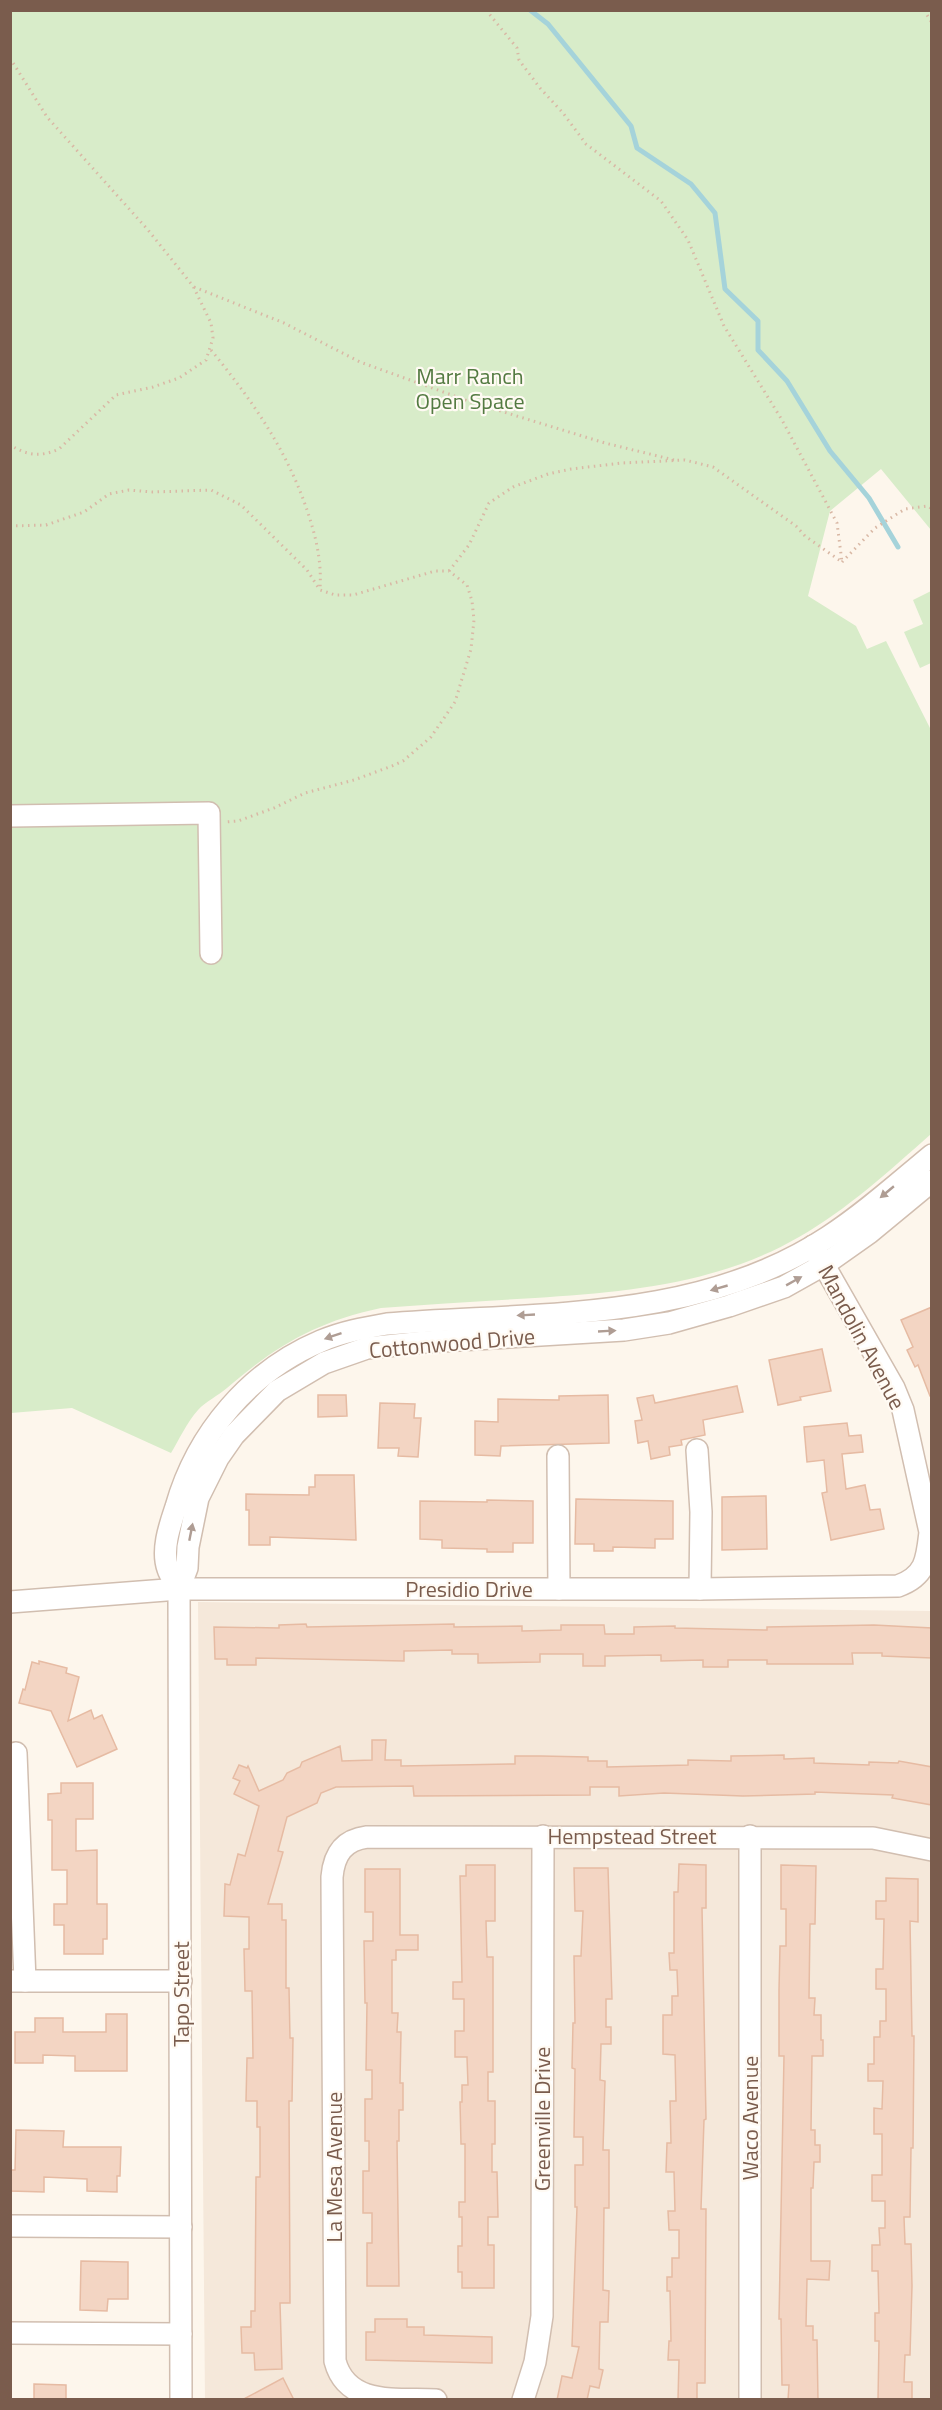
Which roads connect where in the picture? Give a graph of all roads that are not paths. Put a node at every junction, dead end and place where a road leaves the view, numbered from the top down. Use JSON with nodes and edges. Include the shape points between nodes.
{"nodes":[{"id":1,"x":10,"y":816,"type":"edge"},
{"id":2,"x":211,"y":953,"type":"dead end"},
{"id":3,"x":932,"y":1155,"type":"edge"},
{"id":4,"x":932,"y":1181,"type":"edge"},
{"id":5,"x":813,"y":1246,"type":"junction"},
{"id":6,"x":825,"y":1264,"type":"junction"},
{"id":7,"x":697,"y":1450,"type":"dead end"},
{"id":8,"x":558,"y":1456,"type":"dead end"},
{"id":9,"x":922,"y":1570,"type":"joint"},
{"id":10,"x":179,"y":1589,"type":"junction"},
{"id":11,"x":559,"y":1589,"type":"junction"},
{"id":12,"x":700,"y":1589,"type":"junction"},
{"id":13,"x":10,"y":1602,"type":"edge"},
{"id":14,"x":16,"y":1753,"type":"dead end"},
{"id":15,"x":543,"y":1836,"type":"junction"},
{"id":16,"x":750,"y":1836,"type":"junction"},
{"id":17,"x":932,"y":1850,"type":"edge"},
{"id":18,"x":338,"y":1854,"type":"joint"},
{"id":19,"x":18,"y":1981,"type":"edge"},
{"id":20,"x":181,"y":1981,"type":"junction"},
{"id":21,"x":10,"y":2226,"type":"edge"},
{"id":22,"x":181,"y":2227,"type":"junction"},
{"id":23,"x":10,"y":2333,"type":"edge"},
{"id":24,"x":181,"y":2334,"type":"junction"},
{"id":25,"x":181,"y":2400,"type":"edge"},
{"id":26,"x":436,"y":2400,"type":"edge"},
{"id":27,"x":523,"y":2400,"type":"edge"},
{"id":28,"x":750,"y":2400,"type":"edge"}],
"edges":[{"from":1,"to":2,"type":"street","via":[[209,813]]},
{"from":3,"to":5,"type":"street","name":"Cottonwood Drive","one_way":true,"via":[[873,1204]]},
{"from":4,"to":6,"type":"street","name":"Cottonwood Drive"},
{"from":5,"to":6,"type":"street","name":"Mandolin Avenue"},
{"from":5,"to":10,"type":"street","name":"Cottonwood Drive","one_way":true,"via":[[731,1285],[669,1301],[614,1309],[387,1324],[353,1330],[293,1355],[268,1371],[227,1410],[190,1466],[166,1550],[168,1569]]},
{"from":6,"to":9,"type":"street","name":"Mandolin Avenue","via":[[903,1410],[930,1532]]},
{"from":10,"to":6,"type":"street","name":"Cottonwood Drive","one_way":true,"via":[[187,1568],[198,1498],[218,1458],[234,1435],[277,1391],[324,1363],[367,1348],[624,1330],[669,1323],[784,1287]]},
{"from":7,"to":12,"type":"street"},
{"from":8,"to":11,"type":"street"},
{"from":9,"to":12,"type":"street","name":"Presidio Drive","via":[[911,1581],[898,1586]]},
{"from":10,"to":11,"type":"street","name":"Presidio Drive"},
{"from":10,"to":13,"type":"street","name":"Presidio Drive"},
{"from":10,"to":20,"type":"street","name":"Tapo Street"},
{"from":11,"to":12,"type":"street","name":"Presidio Drive"},
{"from":14,"to":19,"type":"street"},
{"from":15,"to":16,"type":"street","name":"Hempstead Street"},
{"from":15,"to":18,"type":"street","name":"Hempstead Street","via":[[367,1837],[345,1844]]},
{"from":15,"to":27,"type":"street","name":"Greenville Drive","via":[[542,2316],[535,2362]]},
{"from":16,"to":17,"type":"street","name":"Hempstead Street","via":[[873,1838]]},
{"from":16,"to":28,"type":"street","name":"Waco Avenue"},
{"from":18,"to":26,"type":"street","name":"La Mesa Avenue","via":[[332,1877],[335,2361],[348,2386],[368,2397]]},
{"from":19,"to":20,"type":"street"},
{"from":20,"to":22,"type":"street","name":"Tapo Street"},
{"from":21,"to":22,"type":"street"},
{"from":22,"to":24,"type":"street","name":"Tapo Street"},
{"from":23,"to":24,"type":"street"},
{"from":24,"to":25,"type":"street","name":"Tapo Street"}]}
